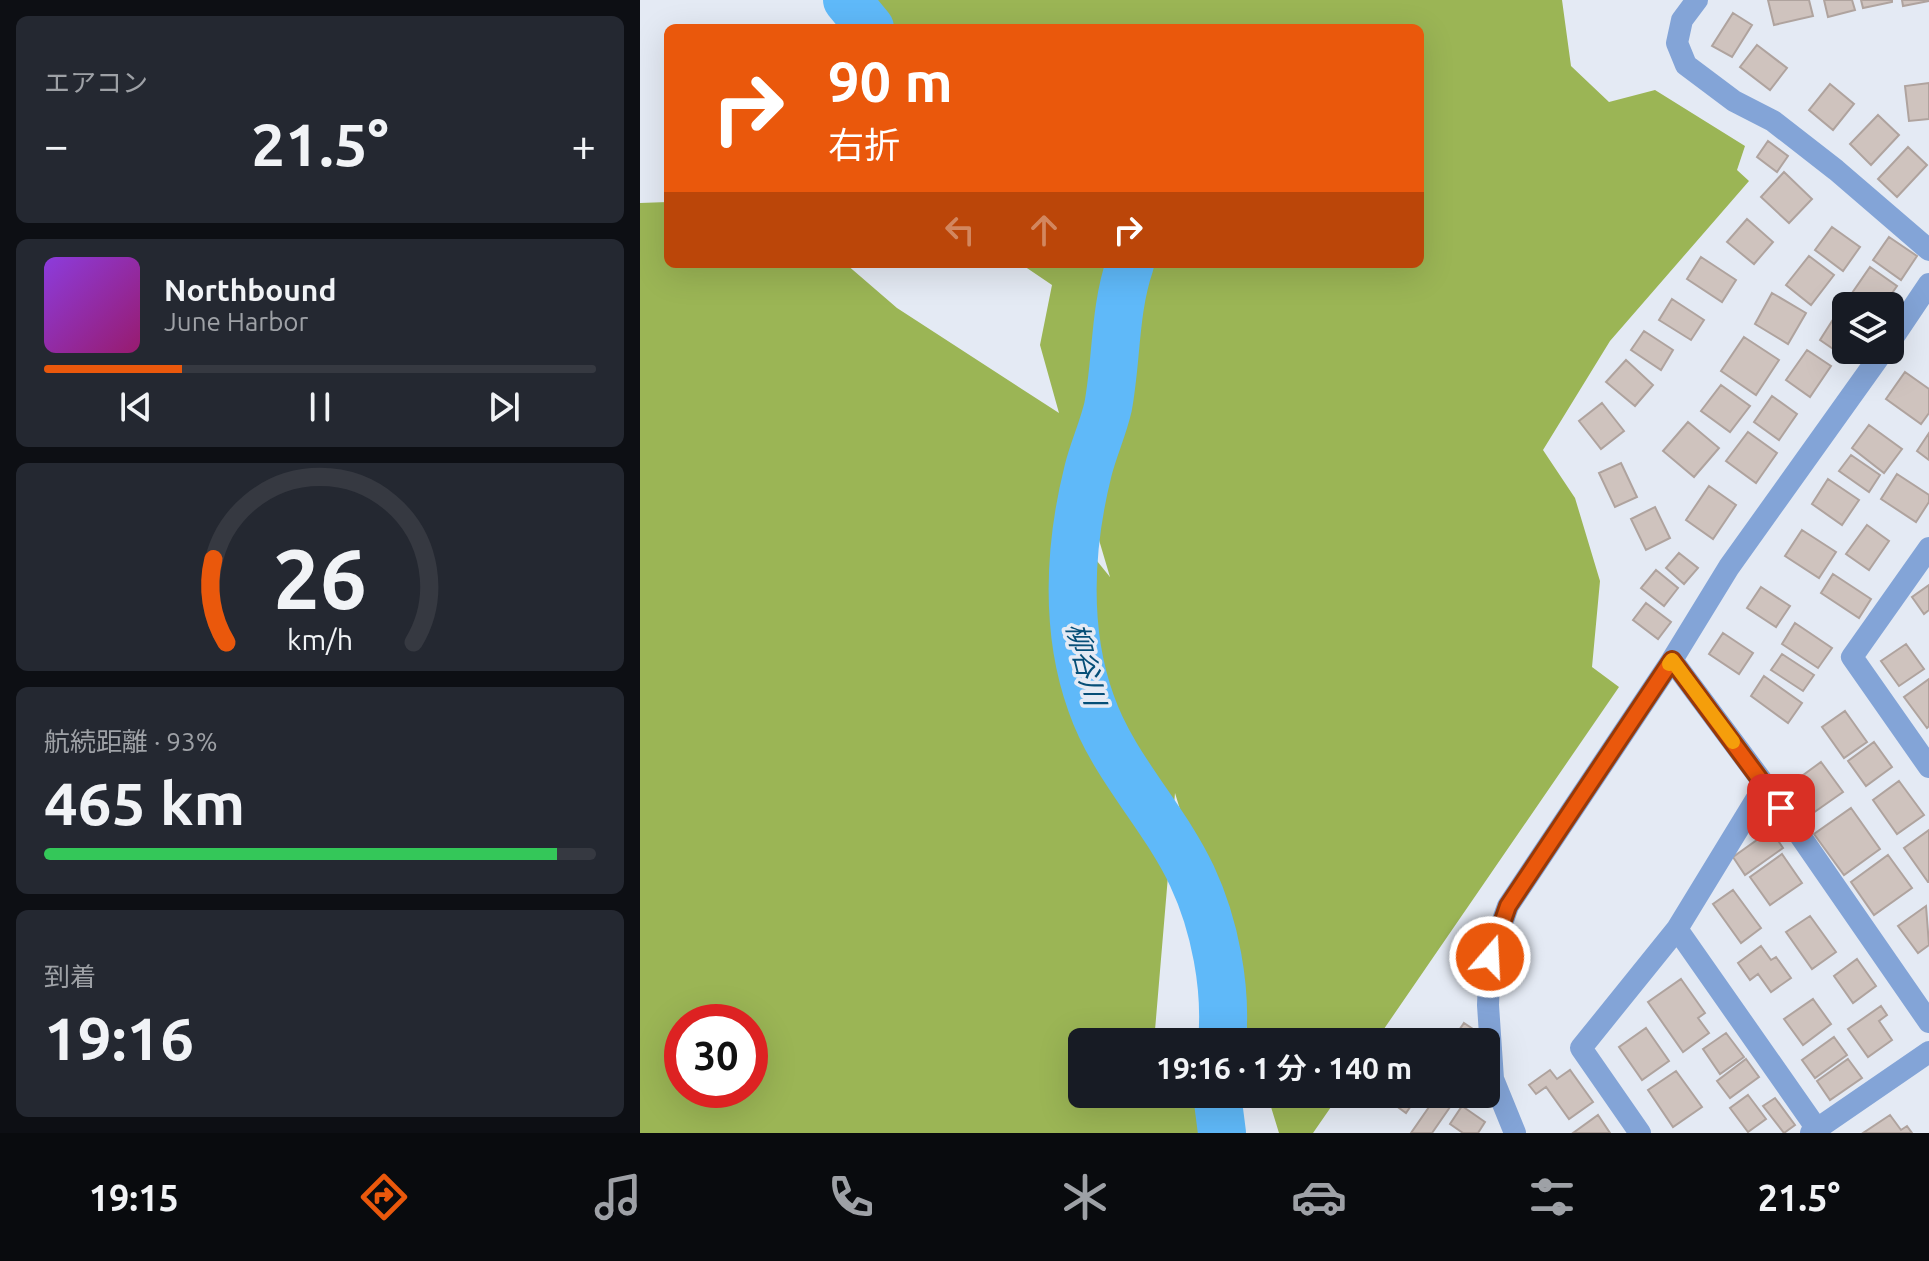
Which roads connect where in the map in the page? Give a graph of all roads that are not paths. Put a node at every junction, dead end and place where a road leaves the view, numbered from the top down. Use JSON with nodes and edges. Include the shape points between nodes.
{"nodes":[{"id":1,"x":1697,"y":0,"type":"edge"},
{"id":2,"x":1929,"y":250,"type":"edge"},
{"id":3,"x":1929,"y":284,"type":"edge"},
{"id":4,"x":1904,"y":321,"type":"edge"},
{"id":5,"x":1874,"y":364,"type":"edge"},
{"id":6,"x":1929,"y":548,"type":"edge"},
{"id":7,"x":1672,"y":660,"type":"junction"},
{"id":8,"x":1929,"y":767,"type":"edge"},
{"id":9,"x":1765,"y":785,"type":"junction"},
{"id":10,"x":1677,"y":929,"type":"junction"},
{"id":11,"x":1929,"y":1022,"type":"edge"},
{"id":12,"x":1929,"y":1052,"type":"edge"},
{"id":13,"x":1814,"y":1131,"type":"edge"},
{"id":14,"x":1515,"y":1133,"type":"edge"},
{"id":15,"x":1640,"y":1133,"type":"edge"}],
"edges":[{"from":1,"to":2,"type":"street","via":[[1682,20],[1677,43],[1686,65],[1734,101],[1773,121]]},
{"from":3,"to":4,"type":"street"},
{"from":5,"to":7,"type":"street","via":[[1729,567]]},
{"from":6,"to":8,"type":"street","via":[[1852,657]]},
{"from":7,"to":9,"type":"street"},
{"from":7,"to":14,"type":"street","via":[[1508,906],[1490,957],[1493,1079]]},
{"from":9,"to":10,"type":"street"},
{"from":9,"to":11,"type":"street"},
{"from":10,"to":13,"type":"street"},
{"from":10,"to":15,"type":"street","via":[[1581,1048]]},
{"from":12,"to":13,"type":"street"}]}
